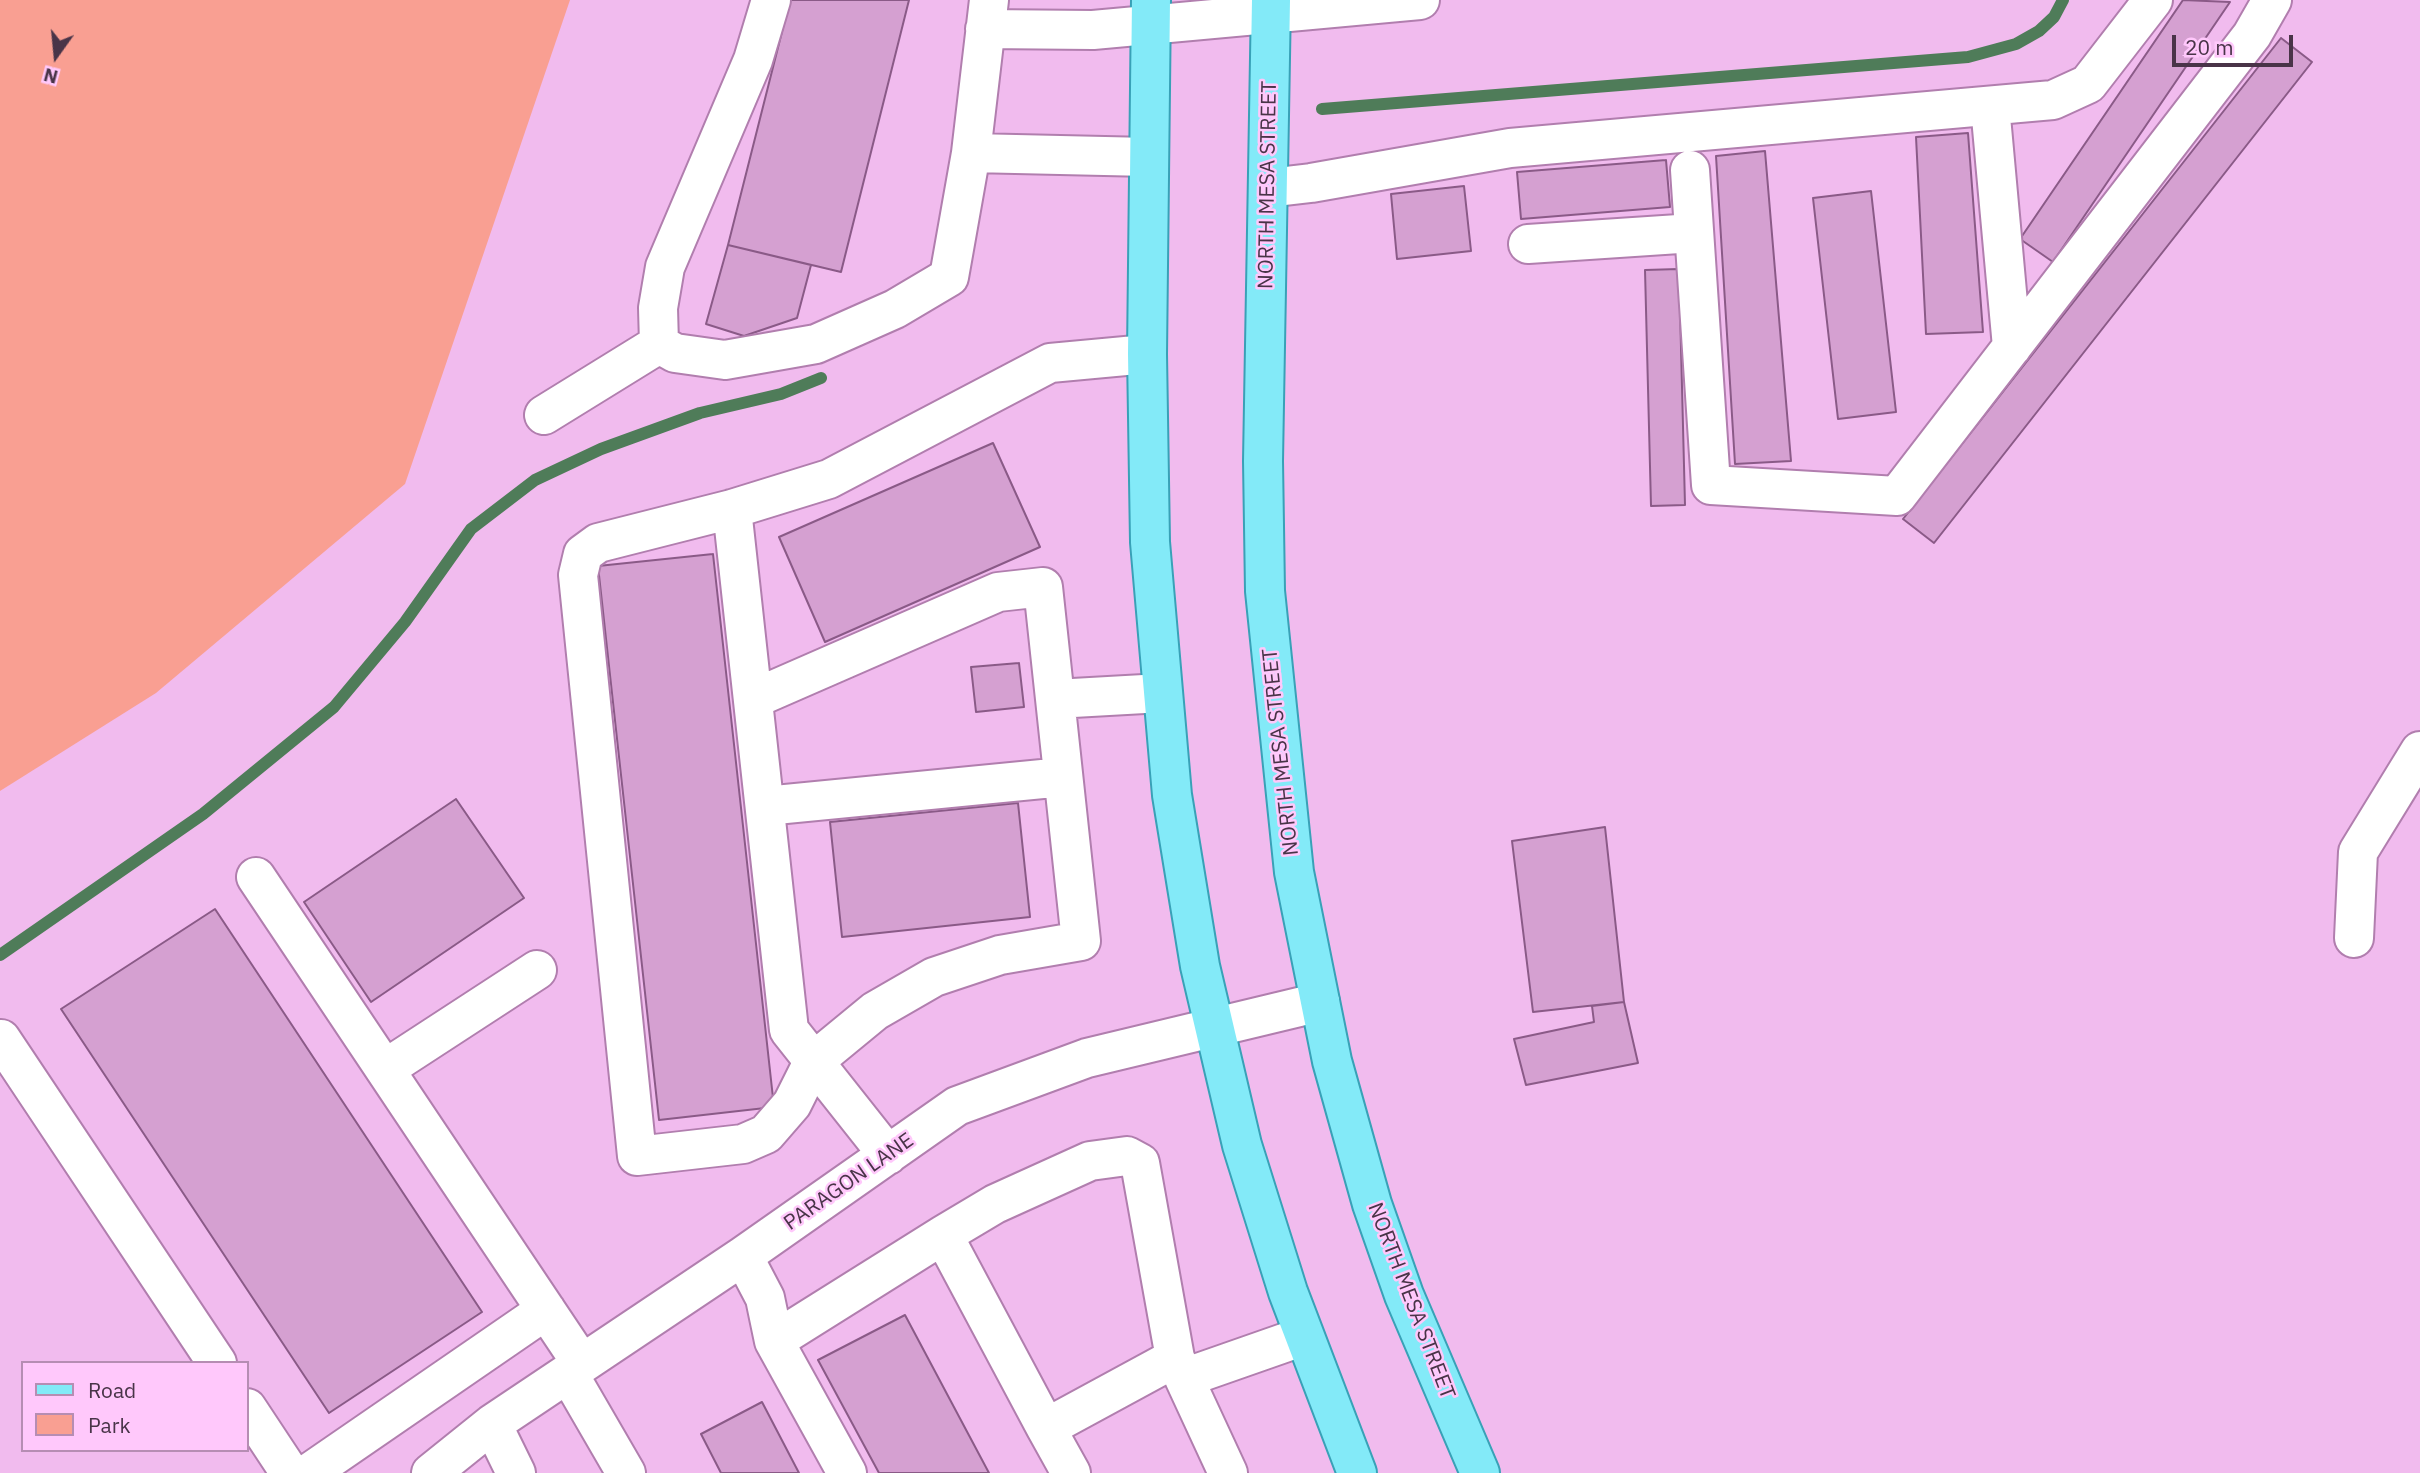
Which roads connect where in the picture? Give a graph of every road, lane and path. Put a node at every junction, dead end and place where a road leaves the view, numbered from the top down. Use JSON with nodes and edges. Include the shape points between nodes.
{"nodes":[{"id":1,"x":771,"y":0,"type":"edge"},
{"id":2,"x":1420,"y":0,"type":"edge"},
{"id":3,"x":2123,"y":0,"type":"edge"},
{"id":4,"x":2153,"y":0,"type":"edge"},
{"id":5,"x":2272,"y":0,"type":"edge"},
{"id":6,"x":1271,"y":8,"type":"edge"},
{"id":7,"x":1151,"y":12,"type":"edge"},
{"id":8,"x":987,"y":15,"type":"edge"},
{"id":9,"x":2112,"y":54,"type":"junction"},
{"id":10,"x":1990,"y":106,"type":"junction"},
{"id":11,"x":971,"y":153,"type":"junction"},
{"id":12,"x":1149,"y":156,"type":"junction"},
{"id":13,"x":1690,"y":170,"type":"dead end"},
{"id":14,"x":1268,"y":188,"type":"junction"},
{"id":15,"x":1694,"y":233,"type":"junction"},
{"id":16,"x":1528,"y":244,"type":"dead end"},
{"id":17,"x":660,"y":344,"type":"junction"},
{"id":18,"x":2012,"y":347,"type":"junction"},
{"id":19,"x":1147,"y":354,"type":"junction"},
{"id":20,"x":544,"y":415,"type":"dead end"},
{"id":21,"x":732,"y":509,"type":"junction"},
{"id":22,"x":1162,"y":693,"type":"junction"},
{"id":23,"x":753,"y":699,"type":"junction"},
{"id":24,"x":1055,"y":699,"type":"junction"},
{"id":25,"x":2420,"y":751,"type":"edge"},
{"id":26,"x":1063,"y":777,"type":"junction"},
{"id":27,"x":765,"y":806,"type":"junction"},
{"id":28,"x":256,"y":877,"type":"dead end"},
{"id":29,"x":2354,"y":938,"type":"dead end"},
{"id":30,"x":537,"y":970,"type":"dead end"},
{"id":31,"x":1320,"y":1002,"type":"junction"},
{"id":32,"x":1214,"y":1027,"type":"junction"},
{"id":33,"x":1,"y":1039,"type":"edge"},
{"id":34,"x":813,"y":1062,"type":"junction"},
{"id":35,"x":385,"y":1069,"type":"junction"},
{"id":36,"x":888,"y":1155,"type":"junction"},
{"id":37,"x":943,"y":1235,"type":"junction"},
{"id":38,"x":743,"y":1256,"type":"junction"},
{"id":39,"x":547,"y":1310,"type":"junction"},
{"id":40,"x":1304,"y":1335,"type":"junction"},
{"id":41,"x":774,"y":1341,"type":"junction"},
{"id":42,"x":216,"y":1361,"type":"edge"},
{"id":43,"x":575,"y":1368,"type":"junction"},
{"id":44,"x":1179,"y":1368,"type":"junction"},
{"id":45,"x":248,"y":1410,"type":"edge"},
{"id":46,"x":492,"y":1424,"type":"junction"},
{"id":47,"x":1046,"y":1427,"type":"junction"},
{"id":48,"x":290,"y":1473,"type":"edge"},
{"id":49,"x":309,"y":1473,"type":"edge"},
{"id":50,"x":431,"y":1473,"type":"edge"},
{"id":51,"x":516,"y":1473,"type":"edge"},
{"id":52,"x":626,"y":1473,"type":"edge"},
{"id":53,"x":847,"y":1473,"type":"edge"},
{"id":54,"x":1071,"y":1473,"type":"edge"},
{"id":55,"x":1228,"y":1473,"type":"edge"},
{"id":56,"x":1357,"y":1473,"type":"edge"},
{"id":57,"x":1480,"y":1473,"type":"edge"}],
"edges":[{"from":1,"to":17,"type":"street","via":[[753,60],[666,267],[658,309]]},
{"from":2,"to":6,"type":"street"},
{"from":3,"to":9,"type":"street"},
{"from":4,"to":9,"type":"street"},
{"from":5,"to":18,"type":"street","via":[[2252,35]]},
{"from":6,"to":7,"type":"street"},
{"from":6,"to":14,"type":"main road","name":"NORTH MESA STREET"},
{"from":7,"to":8,"type":"street","via":[[1093,30]]},
{"from":7,"to":12,"type":"main road"},
{"from":8,"to":11,"type":"street"},
{"from":9,"to":10,"type":"street","via":[[2088,84],[2053,100]]},
{"from":10,"to":14,"type":"street","via":[[1510,148]]},
{"from":10,"to":18,"type":"street"},
{"from":11,"to":12,"type":"street"},
{"from":11,"to":17,"type":"street","via":[[948,276],[938,283],[895,309],[816,344],[725,360],[675,352]]},
{"from":12,"to":19,"type":"main road"},
{"from":13,"to":15,"type":"street"},
{"from":14,"to":31,"type":"main road","name":"NORTH MESA STREET","via":[[1265,591],[1294,873]]},
{"from":15,"to":16,"type":"street"},
{"from":15,"to":18,"type":"street","via":[[1711,485],[1897,496]]},
{"from":17,"to":20,"type":"street"},
{"from":19,"to":21,"type":"street","via":[[1050,363],[828,479]]},
{"from":19,"to":22,"type":"main road","via":[[1150,542]]},
{"from":21,"to":23,"type":"street"},
{"from":21,"to":34,"type":"street","via":[[598,543],[583,554],[578,575],[637,1156],[743,1143],[766,1134],[792,1104]]},
{"from":22,"to":24,"type":"street"},
{"from":22,"to":32,"type":"main road","via":[[1172,795]]},
{"from":23,"to":24,"type":"street","via":[[998,592],[1043,587]]},
{"from":23,"to":27,"type":"street"},
{"from":24,"to":26,"type":"street"},
{"from":25,"to":29,"type":"street","via":[[2358,852]]},
{"from":26,"to":27,"type":"street"},
{"from":26,"to":34,"type":"street","via":[[1081,941],[1000,955],[933,976],[875,1011]]},
{"from":27,"to":34,"type":"street","via":[[789,1030]]},
{"from":28,"to":35,"type":"street"},
{"from":30,"to":35,"type":"street"},
{"from":31,"to":32,"type":"street","name":"PARAGON LANE"},
{"from":31,"to":57,"type":"main road","name":"NORTH MESA STREET","via":[[1332,1061],[1377,1217],[1404,1295]]},
{"from":32,"to":36,"type":"street","name":"PARAGON LANE","via":[[1087,1058],[957,1106]]},
{"from":32,"to":40,"type":"main road","via":[[1242,1145]]},
{"from":33,"to":42,"type":"street"},
{"from":34,"to":36,"type":"street"},
{"from":35,"to":39,"type":"street"},
{"from":36,"to":38,"type":"street","name":"PARAGON LANE"},
{"from":37,"to":41,"type":"street"},
{"from":37,"to":44,"type":"street","via":[[1036,1183],[1090,1161],[1127,1156],[1140,1163]]},
{"from":37,"to":47,"type":"street"},
{"from":38,"to":41,"type":"street","via":[[765,1298]]},
{"from":38,"to":43,"type":"street","name":"PARAGON LANE"},
{"from":39,"to":43,"type":"street"},
{"from":39,"to":49,"type":"street"},
{"from":40,"to":44,"type":"street"},
{"from":40,"to":56,"type":"main road"},
{"from":41,"to":53,"type":"street"},
{"from":43,"to":46,"type":"street","name":"PARAGON LANE"},
{"from":43,"to":52,"type":"street"},
{"from":44,"to":47,"type":"street"},
{"from":44,"to":55,"type":"street"},
{"from":45,"to":48,"type":"street"},
{"from":46,"to":50,"type":"street","name":"PARAGON LANE"},
{"from":46,"to":51,"type":"street"},
{"from":47,"to":54,"type":"street"}]}
